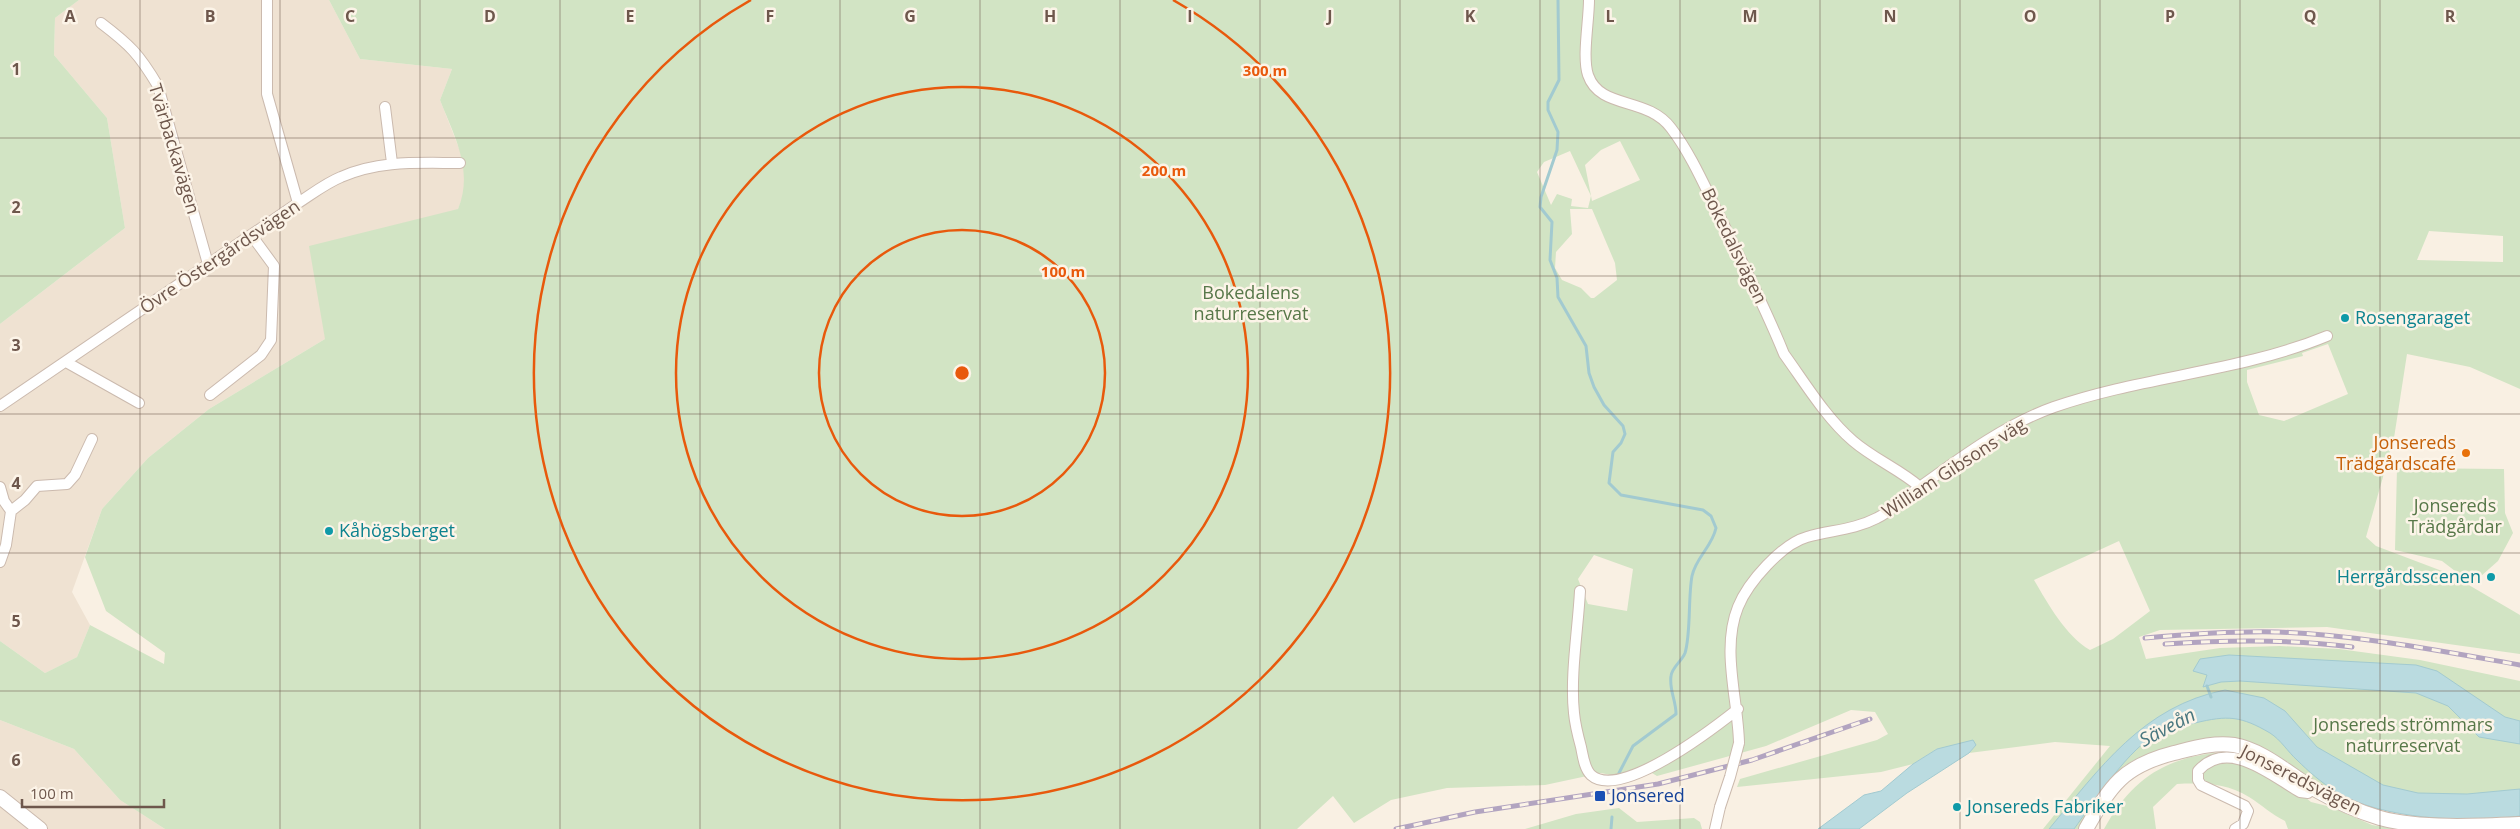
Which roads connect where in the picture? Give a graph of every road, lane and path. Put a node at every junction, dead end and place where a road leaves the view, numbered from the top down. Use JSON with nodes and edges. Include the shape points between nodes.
{"nodes":[{"id":1,"x":267,"y":0,"type":"edge"},
{"id":2,"x":1589,"y":0,"type":"edge"},
{"id":3,"x":100,"y":23,"type":"dead end"},
{"id":4,"x":385,"y":107,"type":"dead end"},
{"id":5,"x":392,"y":163,"type":"junction"},
{"id":6,"x":460,"y":163,"type":"dead end"},
{"id":7,"x":298,"y":203,"type":"junction"},
{"id":8,"x":252,"y":236,"type":"junction"},
{"id":9,"x":208,"y":264,"type":"junction"},
{"id":10,"x":2327,"y":336,"type":"dead end"},
{"id":11,"x":66,"y":362,"type":"junction"},
{"id":12,"x":210,"y":395,"type":"dead end"},
{"id":13,"x":139,"y":403,"type":"dead end"},
{"id":14,"x":0,"y":406,"type":"edge"},
{"id":15,"x":92,"y":439,"type":"dead end"},
{"id":16,"x":0,"y":486,"type":"edge"},
{"id":17,"x":1920,"y":487,"type":"junction"},
{"id":18,"x":11,"y":511,"type":"junction"},
{"id":19,"x":3,"y":544,"type":"edge"},
{"id":20,"x":0,"y":562,"type":"edge"},
{"id":21,"x":1580,"y":591,"type":"dead end"},
{"id":22,"x":1738,"y":709,"type":"junction"},
{"id":23,"x":2313,"y":788,"type":"junction"},
{"id":24,"x":0,"y":797,"type":"edge"},
{"id":25,"x":2520,"y":824,"type":"edge"},
{"id":26,"x":40,"y":829,"type":"edge"},
{"id":27,"x":1714,"y":829,"type":"edge"},
{"id":28,"x":2086,"y":829,"type":"edge"},
{"id":29,"x":2235,"y":829,"type":"edge"}],
"edges":[{"from":1,"to":7,"type":"street","via":[[267,94]]},
{"from":2,"to":17,"type":"street","name":"Bokedalsvägen","via":[[1586,61],[1594,86],[1607,97],[1662,116],[1699,174],[1784,354],[1826,412],[1853,441]]},
{"from":3,"to":9,"type":"street","name":"Tvärbackavägen","via":[[129,44],[158,86]]},
{"from":4,"to":5,"type":"street"},
{"from":5,"to":6,"type":"street","name":"Övre Östergårdsvägen"},
{"from":5,"to":7,"type":"street","name":"Övre Östergårdsvägen","via":[[370,166],[340,178]]},
{"from":7,"to":8,"type":"street","name":"Övre Östergårdsvägen"},
{"from":8,"to":9,"type":"street","name":"Övre Östergårdsvägen"},
{"from":8,"to":12,"type":"street","via":[[274,266],[271,340],[260,355]]},
{"from":9,"to":11,"type":"street","name":"Övre Östergårdsvägen"},
{"from":10,"to":17,"type":"street","name":"William Gibsons väg","via":[[2299,348],[2261,358],[2122,388],[2054,407],[1988,441]]},
{"from":11,"to":13,"type":"street"},
{"from":11,"to":14,"type":"street","name":"Övre Östergårdsvägen"},
{"from":15,"to":18,"type":"street","via":[[75,475],[67,484],[38,486]]},
{"from":16,"to":18,"type":"street"},
{"from":17,"to":22,"type":"street","name":"William Gibsons väg","via":[[1878,518],[1853,529],[1795,542],[1760,574],[1738,607],[1731,638]]},
{"from":18,"to":19,"type":"street"},
{"from":19,"to":20,"type":"street"},
{"from":21,"to":22,"type":"street","via":[[1574,714],[1584,760],[1591,775],[1597,779],[1613,780],[1637,773],[1686,747]]},
{"from":22,"to":27,"type":"street","name":"William Gibsons väg","bridge":true,"via":[[1739,743]]},
{"from":23,"to":25,"type":"street","name":"Jonseredsvägen","via":[[2351,808],[2382,819],[2446,826]]},
{"from":23,"to":28,"type":"street","name":"Jonseredsvägen","via":[[2260,756],[2236,746],[2215,744],[2138,765],[2112,786]]},
{"from":23,"to":29,"type":"street","via":[[2308,793],[2300,792],[2247,761],[2228,757],[2205,764],[2198,771],[2201,785],[2238,802],[2248,811],[2243,824]]},
{"from":24,"to":26,"type":"street"}]}
